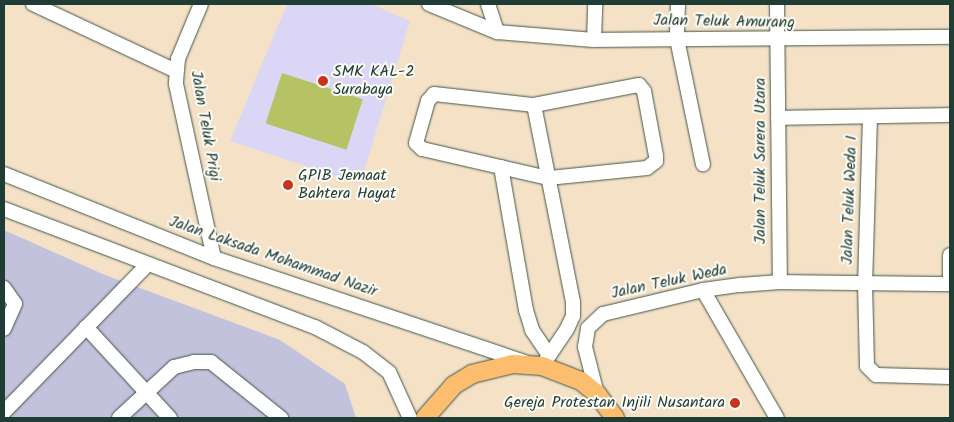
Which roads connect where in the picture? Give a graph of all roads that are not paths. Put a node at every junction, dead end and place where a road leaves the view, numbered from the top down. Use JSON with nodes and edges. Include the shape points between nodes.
{"nodes":[{"id":1,"x":33,"y":4,"type":"edge"},
{"id":2,"x":201,"y":4,"type":"edge"},
{"id":3,"x":429,"y":4,"type":"edge"},
{"id":4,"x":488,"y":4,"type":"edge"},
{"id":5,"x":595,"y":4,"type":"edge"},
{"id":6,"x":678,"y":4,"type":"edge"},
{"id":7,"x":777,"y":4,"type":"edge"},
{"id":8,"x":497,"y":32,"type":"junction"},
{"id":9,"x":950,"y":37,"type":"edge"},
{"id":10,"x":677,"y":39,"type":"junction"},
{"id":11,"x":594,"y":40,"type":"junction"},
{"id":12,"x":778,"y":40,"type":"junction"},
{"id":13,"x":176,"y":71,"type":"junction"},
{"id":14,"x":534,"y":105,"type":"junction"},
{"id":15,"x":950,"y":115,"type":"edge"},
{"id":16,"x":870,"y":116,"type":"junction"},
{"id":17,"x":778,"y":118,"type":"junction"},
{"id":18,"x":702,"y":164,"type":"dead end"},
{"id":19,"x":501,"y":167,"type":"junction"},
{"id":20,"x":4,"y":174,"type":"edge"},
{"id":21,"x":548,"y":178,"type":"junction"},
{"id":22,"x":4,"y":209,"type":"edge"},
{"id":23,"x":950,"y":255,"type":"edge"},
{"id":24,"x":214,"y":258,"type":"junction"},
{"id":25,"x":147,"y":264,"type":"junction"},
{"id":26,"x":780,"y":282,"type":"junction"},
{"id":27,"x":865,"y":284,"type":"junction"},
{"id":28,"x":950,"y":284,"type":"edge"},
{"id":29,"x":4,"y":288,"type":"edge"},
{"id":30,"x":703,"y":290,"type":"junction"},
{"id":31,"x":86,"y":327,"type":"junction"},
{"id":32,"x":4,"y":329,"type":"edge"},
{"id":33,"x":541,"y":361,"type":"junction"},
{"id":34,"x":950,"y":377,"type":"edge"},
{"id":35,"x":146,"y":394,"type":"junction"},
{"id":36,"x":597,"y":394,"type":"junction"},
{"id":37,"x":4,"y":412,"type":"edge"},
{"id":38,"x":119,"y":418,"type":"edge"},
{"id":39,"x":170,"y":418,"type":"edge"},
{"id":40,"x":281,"y":418,"type":"edge"},
{"id":41,"x":410,"y":418,"type":"edge"},
{"id":42,"x":425,"y":418,"type":"edge"},
{"id":43,"x":615,"y":418,"type":"edge"},
{"id":44,"x":777,"y":418,"type":"edge"}],
"edges":[{"from":1,"to":13,"type":"street"},
{"from":2,"to":13,"type":"street","name":"Jalan Teluk Prigi"},
{"from":3,"to":8,"type":"street","name":"Jalan Teluk Amurang"},
{"from":4,"to":8,"type":"street"},
{"from":5,"to":11,"type":"street"},
{"from":6,"to":10,"type":"street"},
{"from":7,"to":12,"type":"street","name":"Jalan Teluk Sarera Utara"},
{"from":8,"to":11,"type":"street","name":"Jalan Teluk Amurang"},
{"from":9,"to":12,"type":"street","name":"Jalan Teluk Amurang"},
{"from":10,"to":11,"type":"street","name":"Jalan Teluk Amurang"},
{"from":10,"to":12,"type":"street","name":"Jalan Teluk Amurang"},
{"from":10,"to":18,"type":"street"},
{"from":12,"to":17,"type":"street","name":"Jalan Teluk Sarera Utara"},
{"from":13,"to":24,"type":"street","name":"Jalan Teluk Prigi"},
{"from":14,"to":19,"type":"street","via":[[439,94],[434,94],[428,101],[417,137],[418,147]]},
{"from":14,"to":21,"type":"street"},
{"from":14,"to":21,"type":"street","via":[[634,85],[644,91],[656,156],[653,165]]},
{"from":15,"to":16,"type":"street"},
{"from":16,"to":17,"type":"street"},
{"from":16,"to":27,"type":"street","name":"Jalan Teluk Weda I"},
{"from":17,"to":26,"type":"street","name":"Jalan Teluk Sarera Utara"},
{"from":19,"to":21,"type":"street"},
{"from":19,"to":33,"type":"street","via":[[526,310]]},
{"from":20,"to":24,"type":"street","name":"Jalan Laksada Mohammad Nazir"},
{"from":21,"to":33,"type":"street","via":[[573,316]]},
{"from":22,"to":25,"type":"street"},
{"from":23,"to":28,"type":"street"},
{"from":24,"to":33,"type":"street","name":"Jalan Laksada Mohammad Nazir"},
{"from":25,"to":31,"type":"street"},
{"from":25,"to":41,"type":"street","via":[[315,327],[363,352],[389,372]]},
{"from":26,"to":27,"type":"street","name":"Jalan Teluk Weda"},
{"from":26,"to":30,"type":"street","name":"Jalan Teluk Weda"},
{"from":27,"to":28,"type":"street","name":"Jalan Teluk Weda"},
{"from":27,"to":34,"type":"street","name":"Jalan Teluk Weda I","via":[[866,362],[871,372],[876,375]]},
{"from":29,"to":32,"type":"street","via":[[15,304]]},
{"from":30,"to":36,"type":"street","name":"Jalan Teluk Weda","via":[[603,314],[595,320],[588,328],[585,347]]},
{"from":30,"to":44,"type":"street"},
{"from":31,"to":35,"type":"street"},
{"from":31,"to":37,"type":"street"},
{"from":33,"to":36,"type":"main road"},
{"from":33,"to":42,"type":"main road","via":[[492,367],[472,374],[439,399]]},
{"from":35,"to":38,"type":"street"},
{"from":35,"to":39,"type":"street"},
{"from":35,"to":40,"type":"street","via":[[174,367],[211,362]]},
{"from":36,"to":43,"type":"main road"}]}
